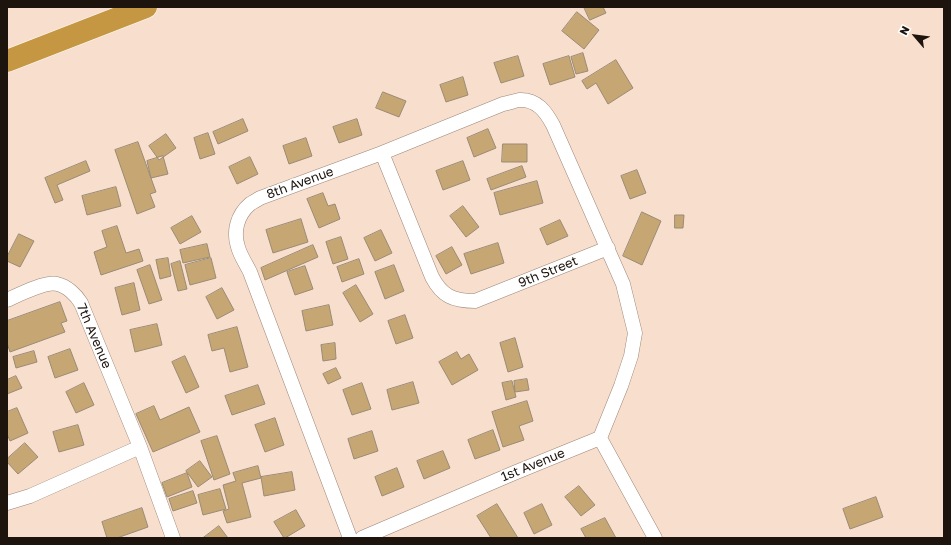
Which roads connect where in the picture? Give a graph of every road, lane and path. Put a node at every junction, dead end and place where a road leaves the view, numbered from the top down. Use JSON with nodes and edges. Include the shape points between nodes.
{"nodes":[{"id":1,"x":146,"y":7,"type":"edge"},
{"id":2,"x":7,"y":61,"type":"edge"},
{"id":3,"x":382,"y":153,"type":"junction"},
{"id":4,"x":608,"y":248,"type":"junction"},
{"id":5,"x":7,"y":300,"type":"edge"},
{"id":6,"x":600,"y":438,"type":"junction"},
{"id":7,"x":140,"y":447,"type":"junction"},
{"id":8,"x":7,"y":503,"type":"edge"},
{"id":9,"x":173,"y":538,"type":"edge"},
{"id":10,"x":350,"y":538,"type":"edge"},
{"id":11,"x":362,"y":538,"type":"edge"},
{"id":12,"x":655,"y":538,"type":"edge"}],
"edges":[{"from":1,"to":2,"type":"highway"},
{"from":3,"to":4,"type":"street","name":"8th Avenue","via":[[503,104],[520,100],[531,102],[542,108],[553,125]]},
{"from":3,"to":4,"type":"street","name":"9th Street","via":[[432,277],[437,287],[449,296],[459,300],[475,301]]},
{"from":3,"to":10,"type":"street","name":"8th Avenue","via":[[260,198],[244,211],[238,219],[236,230],[238,248],[250,272]]},
{"from":4,"to":6,"type":"street","via":[[623,284],[635,333],[631,356],[621,386]]},
{"from":5,"to":7,"type":"street","name":"7th Avenue","via":[[51,283],[66,287],[76,296]]},
{"from":6,"to":11,"type":"street","name":"1st Avenue"},
{"from":6,"to":12,"type":"street"},
{"from":7,"to":8,"type":"street","via":[[30,496]]},
{"from":7,"to":9,"type":"street","name":"7th Avenue"}]}
